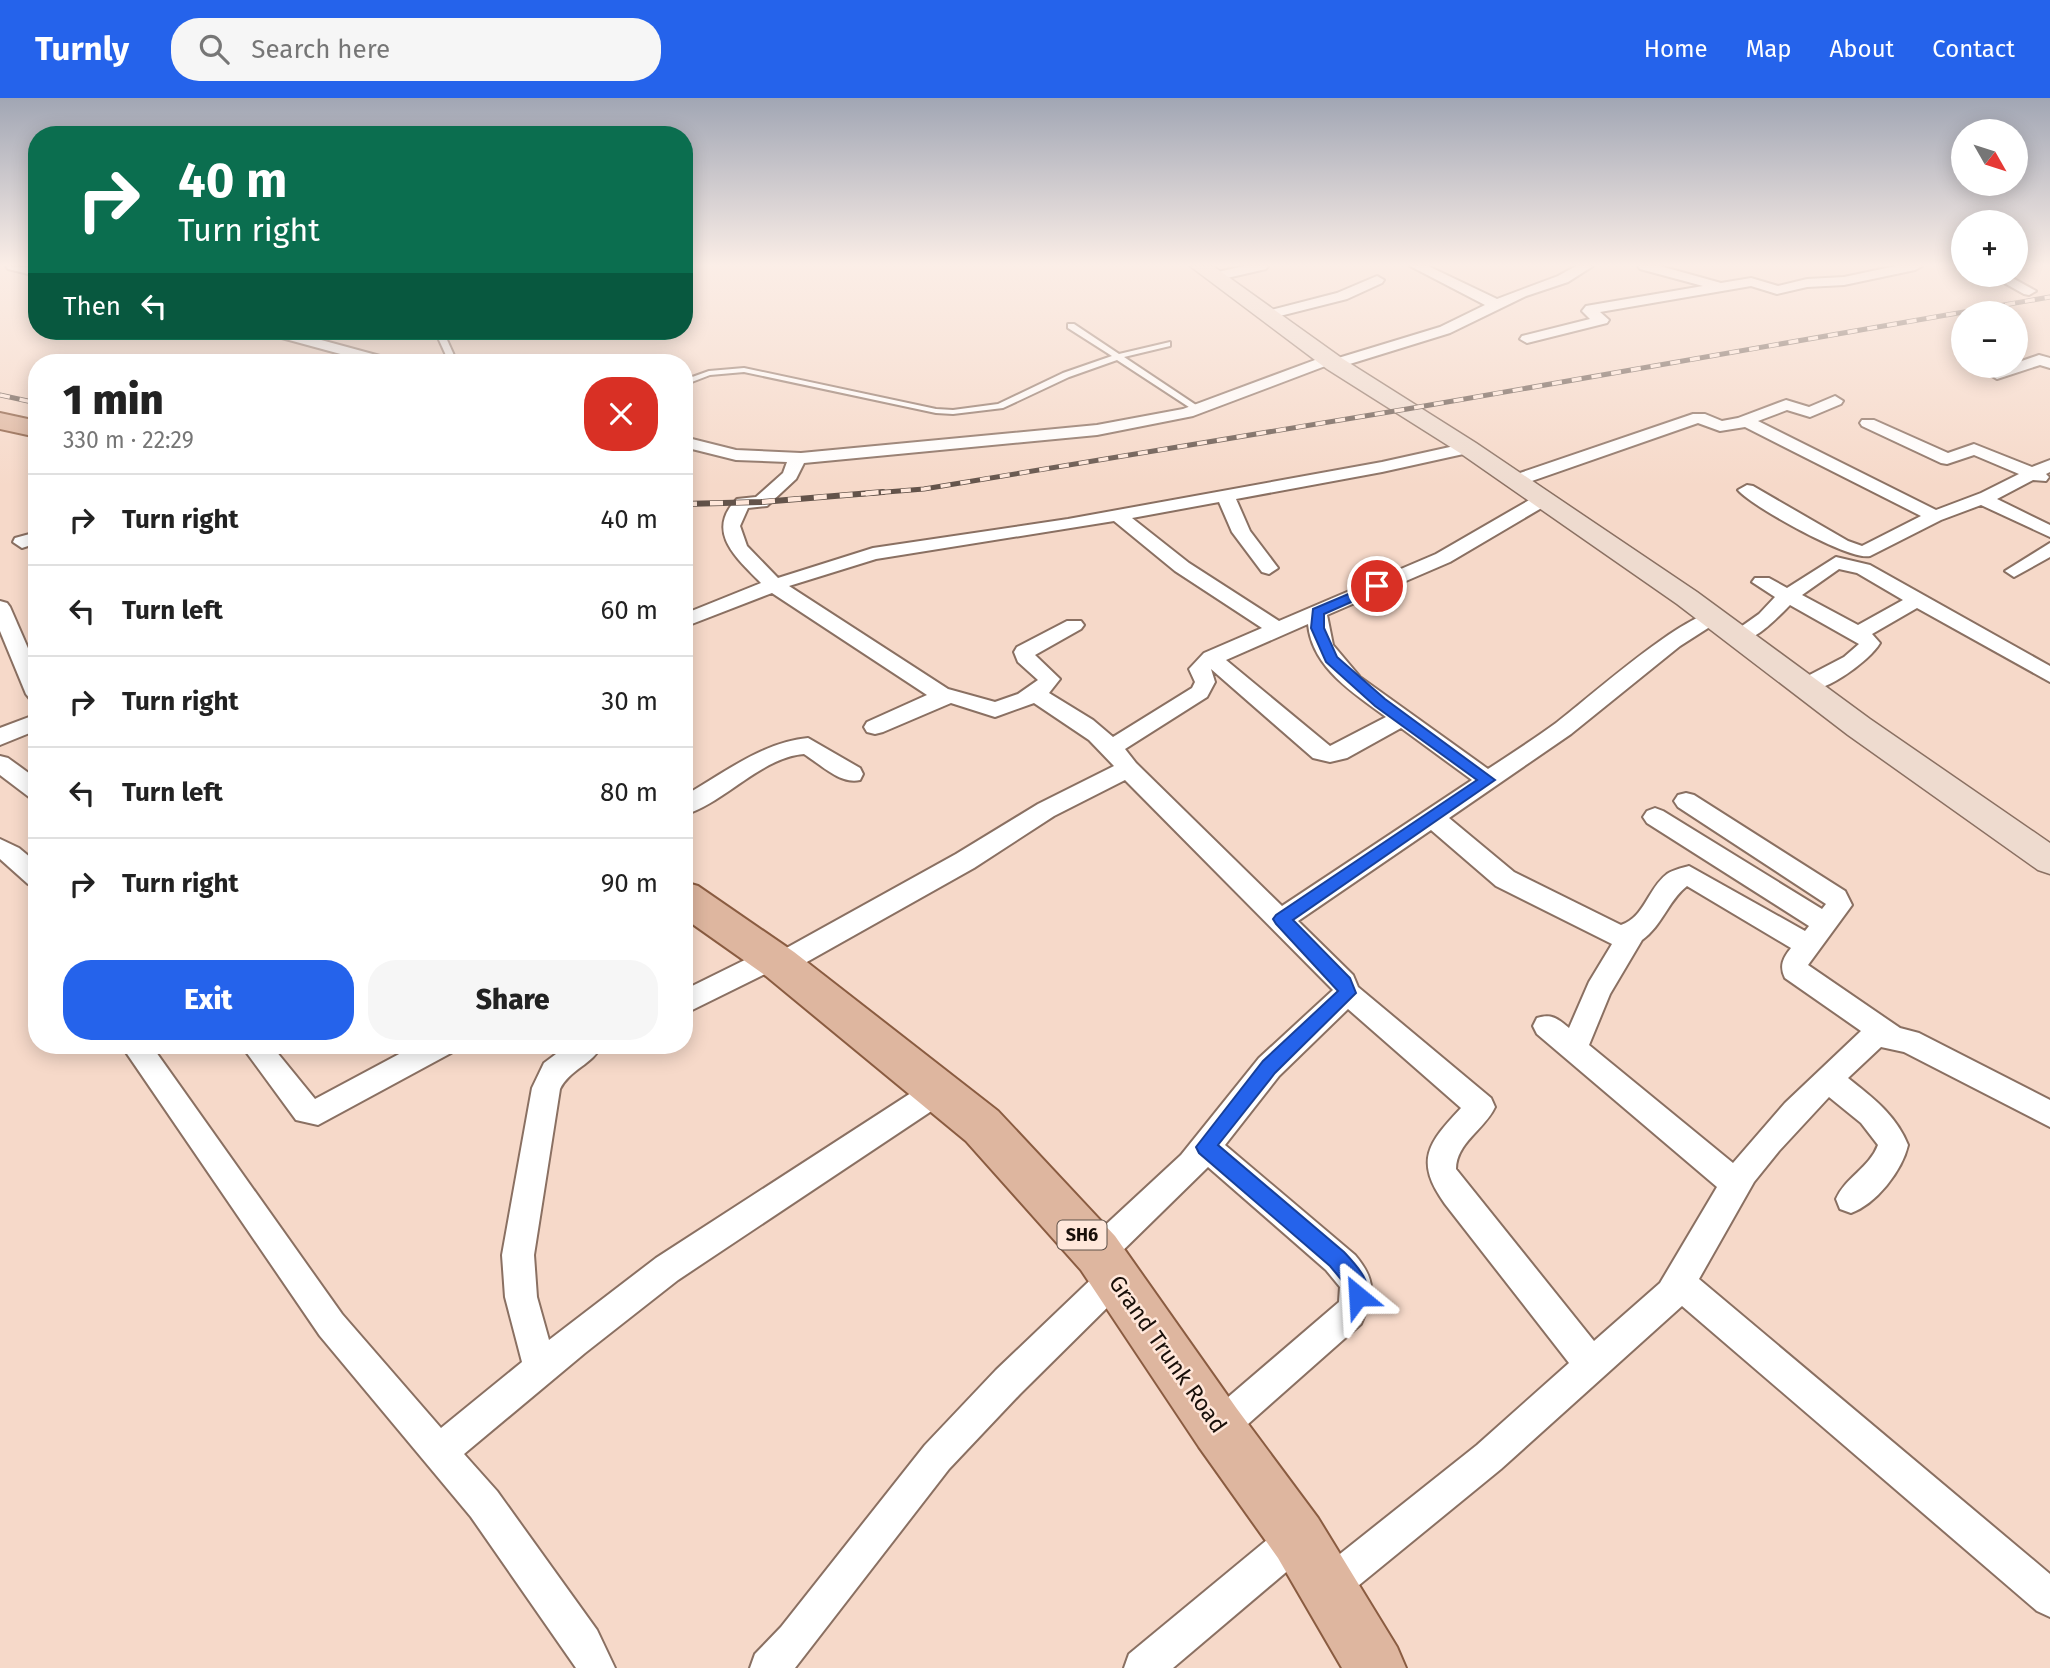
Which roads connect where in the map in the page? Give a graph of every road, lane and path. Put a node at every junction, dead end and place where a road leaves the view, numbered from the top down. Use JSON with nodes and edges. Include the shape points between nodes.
{"nodes":[{"id":1,"x":1093,"y":339,"type":"edge"},
{"id":2,"x":1300,"y":339,"type":"edge"},
{"id":3,"x":1417,"y":339,"type":"edge"},
{"id":4,"x":305,"y":340,"type":"edge"},
{"id":5,"x":1167,"y":345,"type":"dead end"},
{"id":6,"x":357,"y":354,"type":"edge"},
{"id":7,"x":1120,"y":356,"type":"junction"},
{"id":8,"x":1332,"y":362,"type":"junction"},
{"id":9,"x":2050,"y":363,"type":"edge"},
{"id":10,"x":2028,"y":364,"type":"edge"},
{"id":11,"x":693,"y":379,"type":"edge"},
{"id":12,"x":1835,"y":401,"type":"dead end"},
{"id":13,"x":1198,"y":409,"type":"junction"},
{"id":14,"x":1744,"y":421,"type":"junction"},
{"id":15,"x":1868,"y":423,"type":"dead end"},
{"id":16,"x":693,"y":444,"type":"edge"},
{"id":17,"x":1468,"y":448,"type":"junction"},
{"id":18,"x":798,"y":458,"type":"junction"},
{"id":19,"x":2050,"y":465,"type":"edge"},
{"id":20,"x":2032,"y":474,"type":"junction"},
{"id":21,"x":1517,"y":480,"type":"junction"},
{"id":22,"x":2050,"y":481,"type":"edge"},
{"id":23,"x":1747,"y":490,"type":"dead end"},
{"id":24,"x":1225,"y":495,"type":"junction"},
{"id":25,"x":1544,"y":499,"type":"junction"},
{"id":26,"x":1983,"y":499,"type":"junction"},
{"id":27,"x":1117,"y":515,"type":"junction"},
{"id":28,"x":1935,"y":516,"type":"junction"},
{"id":29,"x":2050,"y":532,"type":"edge"},
{"id":30,"x":2050,"y":549,"type":"edge"},
{"id":31,"x":1269,"y":568,"type":"dead end"},
{"id":32,"x":2014,"y":571,"type":"dead end"},
{"id":33,"x":1762,"y":582,"type":"dead end"},
{"id":34,"x":774,"y":585,"type":"junction"},
{"id":35,"x":1789,"y":596,"type":"junction"},
{"id":36,"x":1917,"y":600,"type":"junction"},
{"id":37,"x":0,"y":607,"type":"edge"},
{"id":38,"x":1317,"y":612,"type":"junction"},
{"id":39,"x":693,"y":617,"type":"edge"},
{"id":40,"x":1712,"y":617,"type":"junction"},
{"id":41,"x":1074,"y":625,"type":"dead end"},
{"id":42,"x":1276,"y":628,"type":"junction"},
{"id":43,"x":1858,"y":633,"type":"junction"},
{"id":44,"x":1738,"y":636,"type":"junction"},
{"id":45,"x":1211,"y":658,"type":"junction"},
{"id":46,"x":28,"y":673,"type":"edge"},
{"id":47,"x":2050,"y":675,"type":"edge"},
{"id":48,"x":1805,"y":686,"type":"junction"},
{"id":49,"x":1033,"y":693,"type":"junction"},
{"id":50,"x":944,"y":696,"type":"junction"},
{"id":51,"x":1402,"y":718,"type":"junction"},
{"id":52,"x":28,"y":725,"type":"edge"},
{"id":53,"x":875,"y":727,"type":"dead end"},
{"id":54,"x":0,"y":737,"type":"edge"},
{"id":55,"x":1113,"y":747,"type":"junction"},
{"id":56,"x":0,"y":764,"type":"edge"},
{"id":57,"x":1128,"y":769,"type":"junction"},
{"id":58,"x":852,"y":774,"type":"dead end"},
{"id":59,"x":1488,"y":780,"type":"junction"},
{"id":60,"x":28,"y":784,"type":"edge"},
{"id":61,"x":1686,"y":801,"type":"dead end"},
{"id":62,"x":693,"y":802,"type":"edge"},
{"id":63,"x":1432,"y":817,"type":"junction"},
{"id":64,"x":1655,"y":817,"type":"dead end"},
{"id":65,"x":0,"y":848,"type":"edge"},
{"id":66,"x":2050,"y":861,"type":"edge"},
{"id":67,"x":28,"y":869,"type":"edge"},
{"id":68,"x":693,"y":903,"type":"edge"},
{"id":69,"x":1282,"y":919,"type":"junction"},
{"id":70,"x":1826,"y":924,"type":"junction"},
{"id":71,"x":1631,"y":936,"type":"junction"},
{"id":72,"x":1810,"y":946,"type":"junction"},
{"id":73,"x":776,"y":961,"type":"junction"},
{"id":74,"x":1348,"y":993,"type":"junction"},
{"id":75,"x":693,"y":999,"type":"edge"},
{"id":76,"x":1547,"y":1026,"type":"dead end"},
{"id":77,"x":1891,"y":1037,"type":"junction"},
{"id":78,"x":1574,"y":1048,"type":"junction"},
{"id":79,"x":141,"y":1054,"type":"edge"},
{"id":80,"x":262,"y":1054,"type":"edge"},
{"id":81,"x":425,"y":1054,"type":"edge"},
{"id":82,"x":577,"y":1054,"type":"edge"},
{"id":83,"x":1829,"y":1080,"type":"junction"},
{"id":84,"x":938,"y":1090,"type":"junction"},
{"id":85,"x":2050,"y":1114,"type":"edge"},
{"id":86,"x":1206,"y":1147,"type":"junction"},
{"id":87,"x":1736,"y":1184,"type":"junction"},
{"id":88,"x":1851,"y":1199,"type":"dead end"},
{"id":89,"x":1107,"y":1265,"type":"junction"},
{"id":90,"x":1679,"y":1282,"type":"junction"},
{"id":91,"x":1592,"y":1365,"type":"junction"},
{"id":92,"x":540,"y":1368,"type":"junction"},
{"id":93,"x":1218,"y":1428,"type":"junction"},
{"id":94,"x":439,"y":1452,"type":"junction"},
{"id":95,"x":1298,"y":1538,"type":"junction"},
{"id":96,"x":1329,"y":1586,"type":"junction"},
{"id":97,"x":2050,"y":1598,"type":"edge"},
{"id":98,"x":596,"y":1668,"type":"edge"},
{"id":99,"x":769,"y":1668,"type":"edge"},
{"id":100,"x":1143,"y":1668,"type":"edge"},
{"id":101,"x":1376,"y":1668,"type":"edge"}],
"edges":[{"from":1,"to":7,"type":"lane"},
{"from":2,"to":8,"type":"street"},
{"from":3,"to":8,"type":"street"},
{"from":4,"to":6,"type":"street"},
{"from":5,"to":7,"type":"lane"},
{"from":7,"to":11,"type":"lane","via":[[1066,374],[1008,404],[953,412],[744,370]]},
{"from":7,"to":13,"type":"lane"},
{"from":8,"to":13,"type":"street"},
{"from":8,"to":17,"type":"street"},
{"from":9,"to":10,"type":"street"},
{"from":12,"to":14,"type":"street","via":[[1810,412],[1786,405]]},
{"from":13,"to":18,"type":"street","via":[[1097,430]]},
{"from":14,"to":21,"type":"street","via":[[1720,426],[1695,417]]},
{"from":14,"to":28,"type":"street"},
{"from":15,"to":20,"type":"street","via":[[1947,459],[1974,449]]},
{"from":16,"to":18,"type":"street","via":[[736,455]]},
{"from":17,"to":21,"type":"street"},
{"from":17,"to":24,"type":"street"},
{"from":18,"to":34,"type":"street","via":[[790,475],[761,502],[743,503],[736,510],[731,526],[738,548]]},
{"from":19,"to":20,"type":"street"},
{"from":20,"to":22,"type":"street"},
{"from":20,"to":26,"type":"street"},
{"from":21,"to":25,"type":"street"},
{"from":23,"to":28,"type":"street","via":[[1841,545],[1863,552]]},
{"from":24,"to":27,"type":"street"},
{"from":24,"to":31,"type":"street","via":[[1241,533]]},
{"from":25,"to":38,"type":"street","via":[[1443,558]]},
{"from":25,"to":40,"type":"street"},
{"from":26,"to":28,"type":"street"},
{"from":26,"to":29,"type":"street"},
{"from":27,"to":34,"type":"street","via":[[873,554]]},
{"from":27,"to":42,"type":"street","via":[[1182,567]]},
{"from":30,"to":32,"type":"street"},
{"from":33,"to":35,"type":"street"},
{"from":34,"to":39,"type":"street"},
{"from":34,"to":50,"type":"street"},
{"from":35,"to":36,"type":"street","via":[[1836,563],[1863,569]]},
{"from":35,"to":43,"type":"street"},
{"from":35,"to":44,"type":"street"},
{"from":36,"to":43,"type":"street"},
{"from":36,"to":47,"type":"street"},
{"from":37,"to":46,"type":"street"},
{"from":38,"to":42,"type":"street"},
{"from":38,"to":51,"type":"street","via":[[1318,628],[1331,659]]},
{"from":40,"to":44,"type":"street"},
{"from":40,"to":59,"type":"street","via":[[1673,641],[1563,729]]},
{"from":41,"to":49,"type":"street","via":[[1024,652],[1050,679]]},
{"from":42,"to":45,"type":"street"},
{"from":43,"to":48,"type":"street","via":[[1870,643],[1867,650]]},
{"from":44,"to":48,"type":"street"},
{"from":45,"to":51,"type":"street","via":[[1321,752],[1339,752]]},
{"from":45,"to":55,"type":"street","via":[[1199,669],[1205,682],[1200,692]]},
{"from":48,"to":66,"type":"street"},
{"from":49,"to":50,"type":"street","via":[[995,710]]},
{"from":49,"to":55,"type":"street","via":[[1092,728]]},
{"from":50,"to":53,"type":"street"},
{"from":51,"to":59,"type":"street"},
{"from":52,"to":54,"type":"street"},
{"from":55,"to":57,"type":"street"},
{"from":56,"to":60,"type":"street"},
{"from":57,"to":69,"type":"street"},
{"from":57,"to":73,"type":"street"},
{"from":58,"to":62,"type":"street","via":[[801,745],[781,751]]},
{"from":59,"to":63,"type":"street"},
{"from":61,"to":70,"type":"street","via":[[1836,898],[1840,905]]},
{"from":63,"to":69,"type":"street"},
{"from":63,"to":71,"type":"street","via":[[1505,879],[1605,932]]},
{"from":64,"to":70,"type":"street"},
{"from":65,"to":67,"type":"street"},
{"from":68,"to":73,"type":"main road","name":"Grand Trunk Road","number":"SH6"},
{"from":69,"to":74,"type":"street","via":[[1344,983]]},
{"from":70,"to":72,"type":"street"},
{"from":71,"to":72,"type":"street","via":[[1642,929],[1672,884],[1689,875]]},
{"from":71,"to":78,"type":"street","via":[[1598,990]]},
{"from":72,"to":77,"type":"street","via":[[1795,962],[1794,970]]},
{"from":73,"to":75,"type":"street"},
{"from":73,"to":84,"type":"main road","name":"Grand Trunk Road","number":"SH6"},
{"from":74,"to":86,"type":"street","via":[[1269,1067]]},
{"from":74,"to":91,"type":"street","via":[[1481,1107],[1448,1145],[1441,1171]]},
{"from":76,"to":78,"type":"street"},
{"from":77,"to":83,"type":"street","via":[[1877,1035],[1865,1043]]},
{"from":77,"to":85,"type":"street","via":[[1909,1041]]},
{"from":78,"to":87,"type":"street"},
{"from":79,"to":94,"type":"street","via":[[331,1325]]},
{"from":80,"to":81,"type":"street","via":[[306,1111],[318,1112]]},
{"from":82,"to":92,"type":"street","via":[[554,1072],[546,1088],[518,1255],[522,1297]]},
{"from":83,"to":87,"type":"street","via":[[1756,1156]]},
{"from":83,"to":88,"type":"street","via":[[1893,1139],[1893,1152]]},
{"from":84,"to":89,"type":"main road","name":"Grand Trunk Road","number":"SH6","via":[[982,1126]]},
{"from":84,"to":92,"type":"street","via":[[667,1269]]},
{"from":86,"to":89,"type":"street"},
{"from":86,"to":93,"type":"street","via":[[1337,1259],[1355,1279],[1358,1296],[1350,1313]]},
{"from":87,"to":90,"type":"street"},
{"from":89,"to":93,"type":"main road","name":"Grand Trunk Road","number":"SH6"},
{"from":89,"to":99,"type":"street","via":[[937,1457]]},
{"from":90,"to":91,"type":"street"},
{"from":90,"to":97,"type":"street"},
{"from":91,"to":96,"type":"street","via":[[1489,1457]]},
{"from":92,"to":94,"type":"street"},
{"from":93,"to":95,"type":"main road","name":"Grand Trunk Road","number":"SH6"},
{"from":94,"to":98,"type":"street","via":[[553,1598]]},
{"from":95,"to":96,"type":"main road","name":"Grand Trunk Road","number":"SH6"},
{"from":95,"to":100,"type":"street"},
{"from":96,"to":101,"type":"main road","name":"Grand Trunk Road","number":"SH6"}]}
